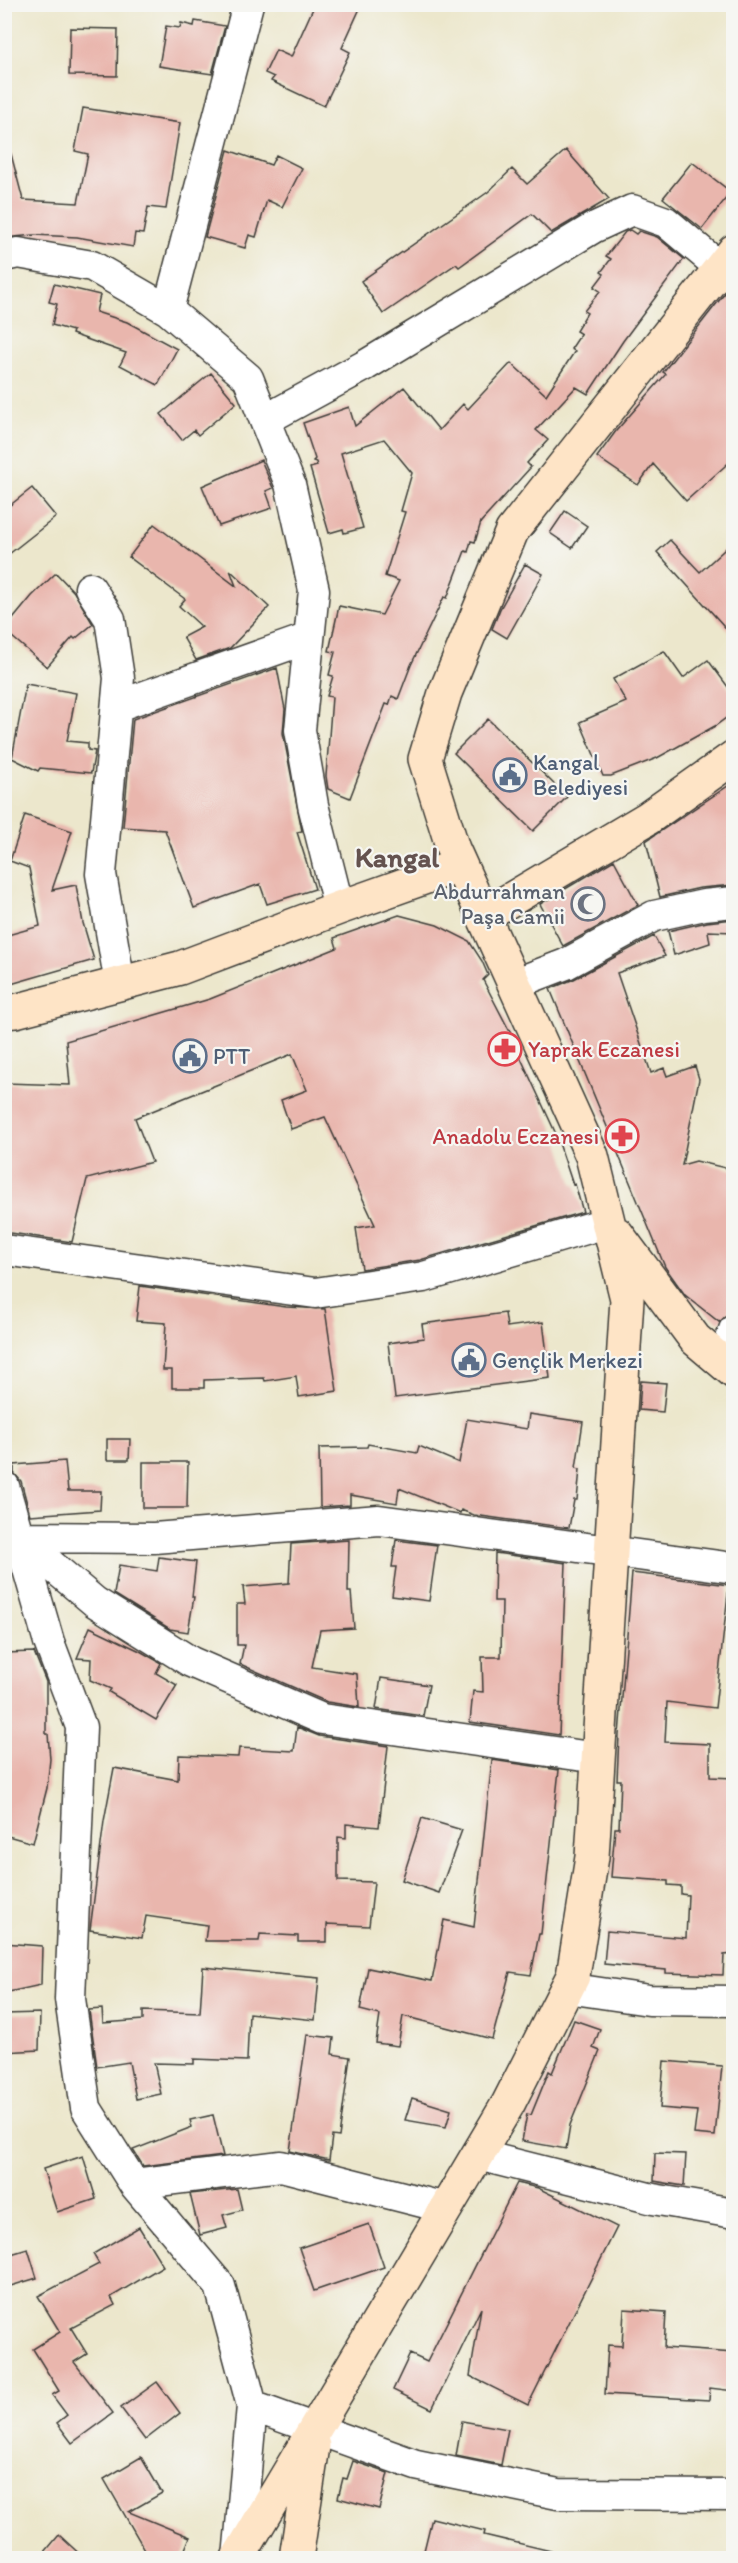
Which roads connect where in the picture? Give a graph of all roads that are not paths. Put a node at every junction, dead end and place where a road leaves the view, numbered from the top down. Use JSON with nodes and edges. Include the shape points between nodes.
{"nodes":[{"id":1,"x":248,"y":4,"type":"edge"},
{"id":2,"x":9,"y":260,"type":"edge"},
{"id":3,"x":729,"y":266,"type":"edge"},
{"id":4,"x":168,"y":310,"type":"junction"},
{"id":5,"x":265,"y":420,"type":"junction"},
{"id":6,"x":90,"y":588,"type":"dead end"},
{"id":7,"x":309,"y":638,"type":"junction"},
{"id":8,"x":117,"y":706,"type":"junction"},
{"id":9,"x":734,"y":757,"type":"edge"},
{"id":10,"x":460,"y":865,"type":"junction"},
{"id":11,"x":734,"y":902,"type":"edge"},
{"id":12,"x":339,"y":908,"type":"junction"},
{"id":13,"x":483,"y":916,"type":"junction"},
{"id":14,"x":120,"y":984,"type":"junction"},
{"id":15,"x":514,"y":984,"type":"junction"},
{"id":16,"x":4,"y":1012,"type":"edge"},
{"id":17,"x":609,"y":1222,"type":"junction"},
{"id":18,"x":4,"y":1250,"type":"edge"},
{"id":19,"x":734,"y":1330,"type":"edge"},
{"id":20,"x":728,"y":1368,"type":"edge"},
{"id":21,"x":4,"y":1486,"type":"edge"},
{"id":22,"x":18,"y":1537,"type":"junction"},
{"id":23,"x":611,"y":1553,"type":"junction"},
{"id":24,"x":734,"y":1568,"type":"edge"},
{"id":25,"x":598,"y":1758,"type":"junction"},
{"id":26,"x":567,"y":1988,"type":"junction"},
{"id":27,"x":734,"y":2001,"type":"edge"},
{"id":28,"x":478,"y":2155,"type":"junction"},
{"id":29,"x":134,"y":2184,"type":"junction"},
{"id":30,"x":446,"y":2208,"type":"junction"},
{"id":31,"x":734,"y":2213,"type":"edge"},
{"id":32,"x":252,"y":2406,"type":"junction"},
{"id":33,"x":315,"y":2429,"type":"junction"},
{"id":34,"x":734,"y":2495,"type":"edge"},
{"id":35,"x":238,"y":2559,"type":"edge"},
{"id":36,"x":296,"y":2559,"type":"edge"}],
"edges":[{"from":1,"to":4,"type":"street"},
{"from":2,"to":4,"type":"street","via":[[92,266]]},
{"from":3,"to":5,"type":"street","via":[[666,222],[632,210],[593,228]]},
{"from":3,"to":10,"type":"street","via":[[512,531],[445,693],[425,759]]},
{"from":4,"to":5,"type":"street","via":[[248,378]]},
{"from":5,"to":7,"type":"street","via":[[290,484],[314,590]]},
{"from":6,"to":8,"type":"street","via":[[110,619],[119,678]]},
{"from":7,"to":8,"type":"street"},
{"from":7,"to":12,"type":"street","via":[[300,730],[313,805]]},
{"from":8,"to":14,"type":"street","via":[[101,874]]},
{"from":9,"to":13,"type":"street","via":[[648,818]]},
{"from":10,"to":12,"type":"street"},
{"from":10,"to":13,"type":"street"},
{"from":11,"to":15,"type":"street","via":[[654,916],[566,964]]},
{"from":12,"to":14,"type":"street","via":[[180,968]]},
{"from":13,"to":15,"type":"street"},
{"from":14,"to":16,"type":"street"},
{"from":15,"to":17,"type":"street","via":[[592,1156]]},
{"from":17,"to":18,"type":"street","via":[[424,1277],[315,1293]]},
{"from":17,"to":20,"type":"street","via":[[695,1339]]},
{"from":17,"to":23,"type":"street","via":[[627,1299]]},
{"from":19,"to":20,"type":"street"},
{"from":21,"to":22,"type":"street"},
{"from":22,"to":23,"type":"street","via":[[154,1538],[379,1520]]},
{"from":22,"to":25,"type":"street","via":[[95,1602],[191,1662],[322,1719]]},
{"from":22,"to":29,"type":"street","via":[[49,1642],[81,1727],[70,1999],[86,2108]]},
{"from":23,"to":24,"type":"street"},
{"from":23,"to":25,"type":"street"},
{"from":25,"to":26,"type":"street","via":[[592,1857],[573,1976]]},
{"from":26,"to":27,"type":"street","via":[[649,2000]]},
{"from":26,"to":28,"type":"street"},
{"from":28,"to":30,"type":"street"},
{"from":28,"to":31,"type":"street","via":[[653,2199]]},
{"from":29,"to":30,"type":"street","via":[[281,2166]]},
{"from":29,"to":32,"type":"street","via":[[220,2286]]},
{"from":30,"to":33,"type":"street"},
{"from":32,"to":33,"type":"street"},
{"from":32,"to":35,"type":"street"},
{"from":33,"to":34,"type":"street","via":[[416,2465],[558,2494]]},
{"from":33,"to":35,"type":"street"},
{"from":33,"to":36,"type":"street"}]}
